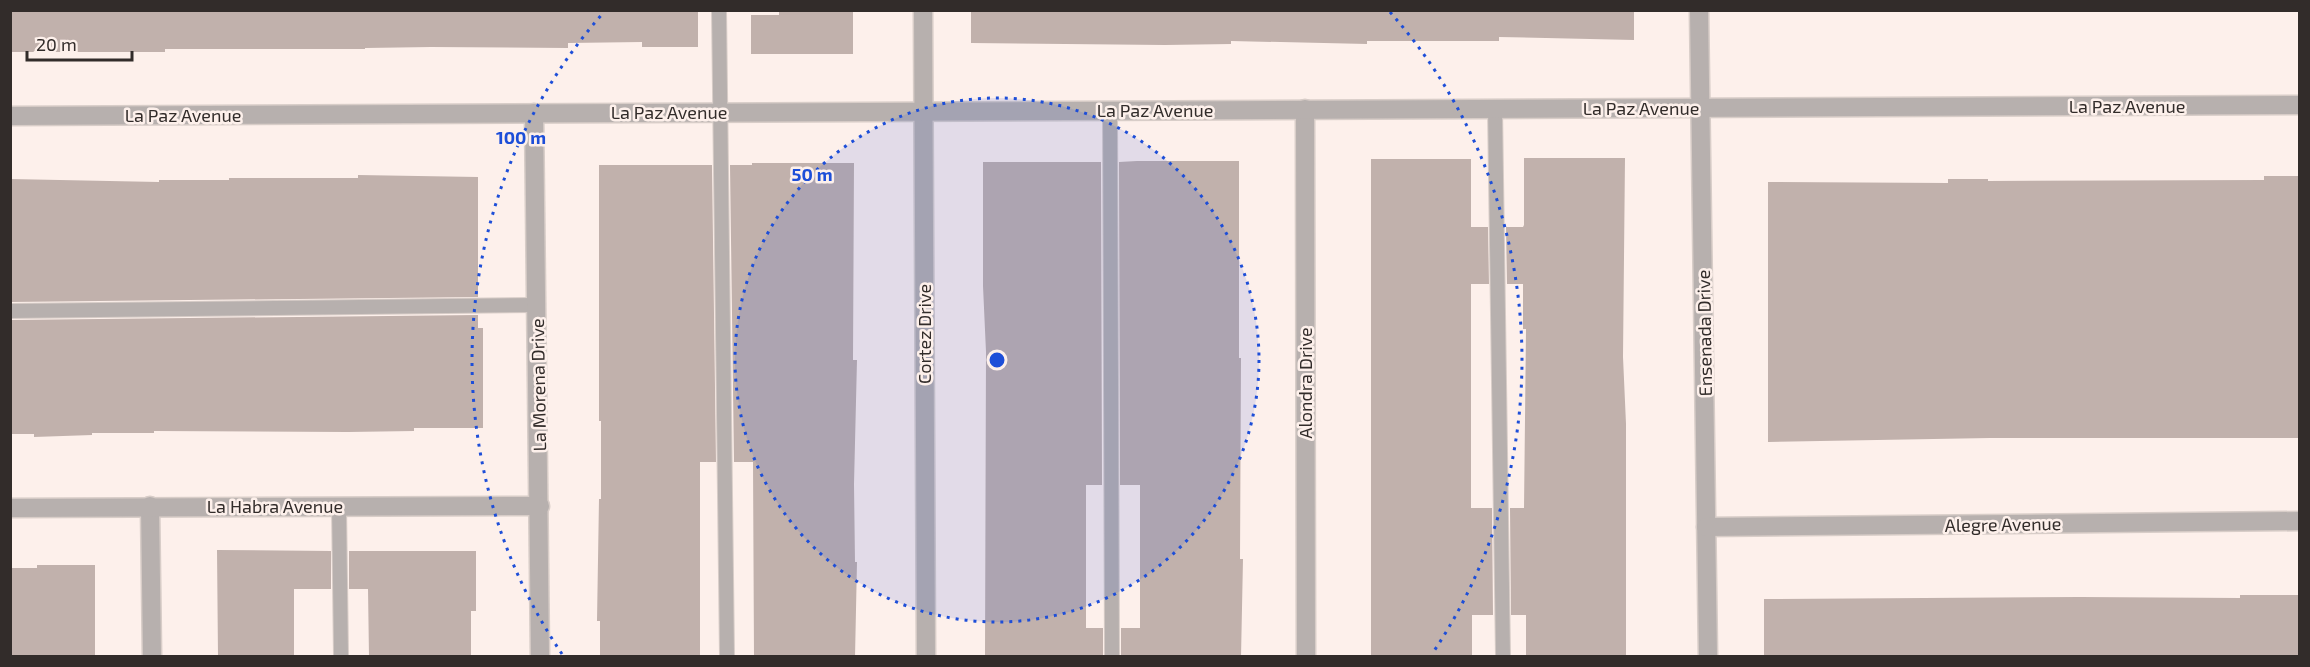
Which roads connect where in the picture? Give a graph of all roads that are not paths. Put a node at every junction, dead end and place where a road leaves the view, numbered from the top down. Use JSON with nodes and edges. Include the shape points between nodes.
{"nodes":[{"id":1,"x":719,"y":10,"type":"edge"},
{"id":2,"x":923,"y":10,"type":"edge"},
{"id":3,"x":1699,"y":10,"type":"edge"},
{"id":4,"x":2300,"y":105,"type":"edge"},
{"id":5,"x":1495,"y":108,"type":"junction"},
{"id":6,"x":1701,"y":108,"type":"junction"},
{"id":7,"x":1110,"y":110,"type":"junction"},
{"id":8,"x":1305,"y":110,"type":"junction"},
{"id":9,"x":923,"y":111,"type":"junction"},
{"id":10,"x":721,"y":112,"type":"junction"},
{"id":11,"x":534,"y":113,"type":"junction"},
{"id":12,"x":10,"y":116,"type":"edge"},
{"id":13,"x":537,"y":305,"type":"junction"},
{"id":14,"x":10,"y":311,"type":"edge"},
{"id":15,"x":150,"y":506,"type":"junction"},
{"id":16,"x":339,"y":506,"type":"junction"},
{"id":17,"x":540,"y":506,"type":"junction"},
{"id":18,"x":10,"y":508,"type":"edge"},
{"id":19,"x":2300,"y":521,"type":"edge"},
{"id":20,"x":1706,"y":527,"type":"junction"},
{"id":21,"x":152,"y":657,"type":"edge"},
{"id":22,"x":341,"y":657,"type":"edge"},
{"id":23,"x":540,"y":657,"type":"edge"},
{"id":24,"x":727,"y":657,"type":"edge"},
{"id":25,"x":926,"y":657,"type":"edge"},
{"id":26,"x":1112,"y":657,"type":"edge"},
{"id":27,"x":1306,"y":657,"type":"edge"},
{"id":28,"x":1503,"y":657,"type":"edge"},
{"id":29,"x":1708,"y":657,"type":"edge"}],
"edges":[{"from":1,"to":10,"type":"lane"},
{"from":2,"to":9,"type":"street","name":"Cortez Drive"},
{"from":3,"to":6,"type":"street","name":"Ensenada Drive"},
{"from":4,"to":6,"type":"street","name":"La Paz Avenue"},
{"from":5,"to":6,"type":"street","name":"La Paz Avenue"},
{"from":5,"to":8,"type":"street","name":"La Paz Avenue"},
{"from":5,"to":28,"type":"lane"},
{"from":6,"to":20,"type":"street","name":"Ensenada Drive"},
{"from":7,"to":8,"type":"street","name":"La Paz Avenue"},
{"from":7,"to":9,"type":"street","name":"La Paz Avenue"},
{"from":7,"to":26,"type":"lane"},
{"from":8,"to":27,"type":"street","name":"Alondra Drive"},
{"from":9,"to":10,"type":"street","name":"La Paz Avenue"},
{"from":9,"to":25,"type":"street","name":"Cortez Drive"},
{"from":10,"to":11,"type":"street","name":"La Paz Avenue"},
{"from":10,"to":24,"type":"lane"},
{"from":11,"to":12,"type":"street","name":"La Paz Avenue"},
{"from":11,"to":13,"type":"street","name":"La Morena Drive"},
{"from":13,"to":14,"type":"lane"},
{"from":13,"to":17,"type":"street","name":"La Morena Drive"},
{"from":15,"to":16,"type":"street","name":"La Habra Avenue"},
{"from":15,"to":18,"type":"street","name":"La Habra Avenue"},
{"from":15,"to":21,"type":"street"},
{"from":16,"to":17,"type":"street","name":"La Habra Avenue"},
{"from":16,"to":22,"type":"lane"},
{"from":17,"to":23,"type":"street","name":"La Morena Drive"},
{"from":19,"to":20,"type":"street","name":"Alegre Avenue"},
{"from":20,"to":29,"type":"street","name":"Ensenada Drive"}]}
